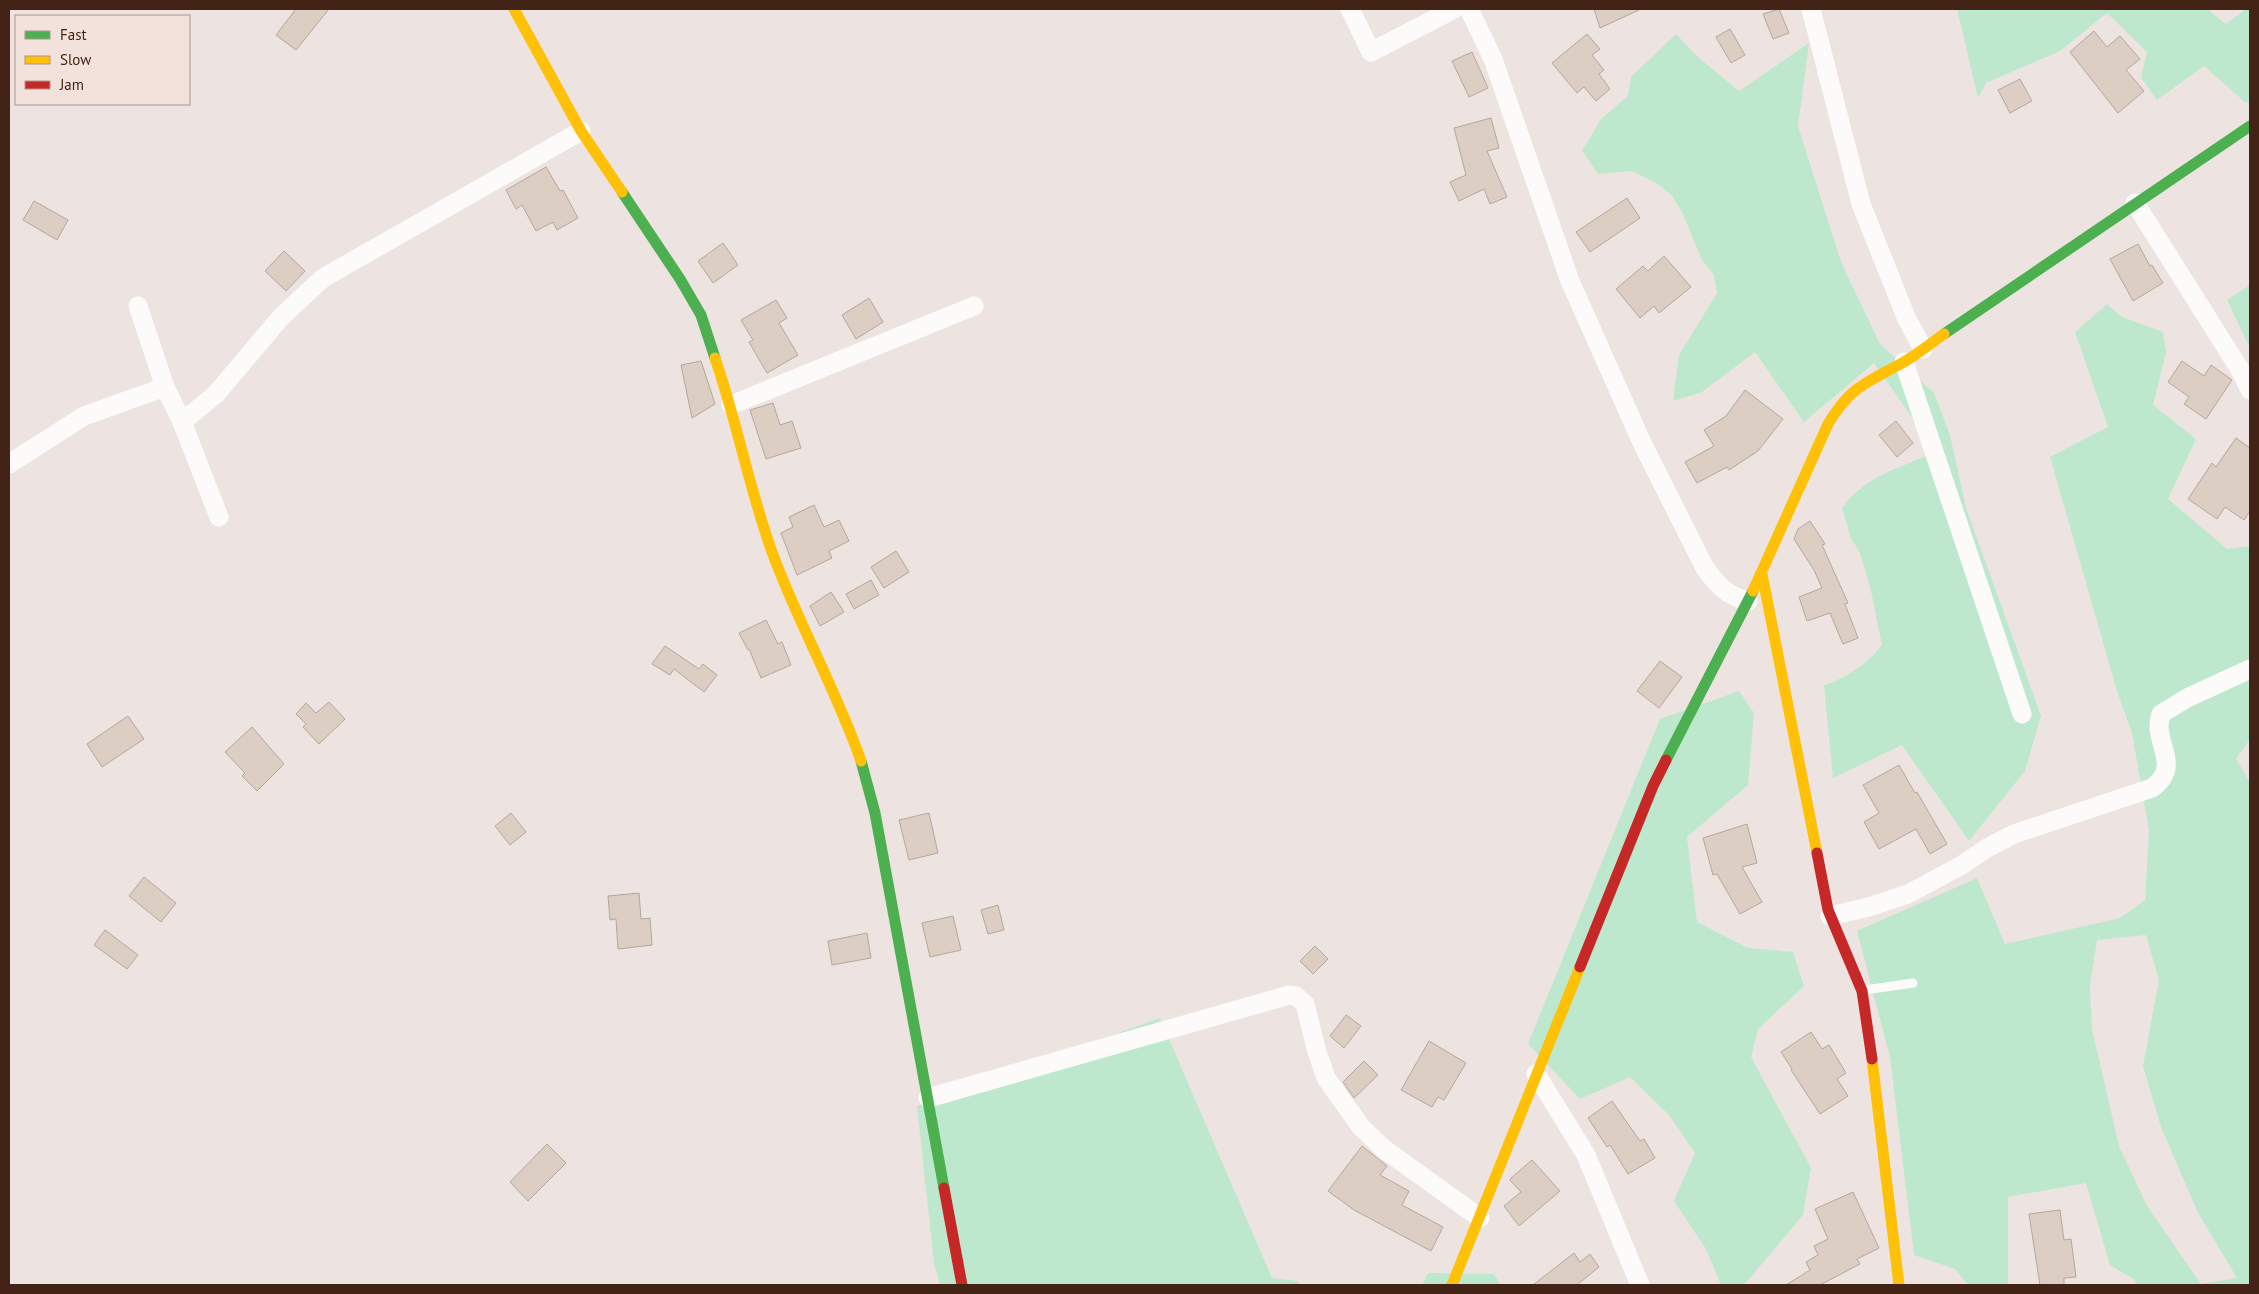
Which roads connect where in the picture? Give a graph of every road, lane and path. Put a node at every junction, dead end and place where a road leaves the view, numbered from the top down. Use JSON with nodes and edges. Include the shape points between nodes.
{"nodes":[{"id":1,"x":514,"y":9,"type":"edge"},
{"id":2,"x":1350,"y":9,"type":"edge"},
{"id":3,"x":1454,"y":9,"type":"edge"},
{"id":4,"x":1469,"y":9,"type":"edge"},
{"id":5,"x":1812,"y":9,"type":"edge"},
{"id":6,"x":2250,"y":126,"type":"edge"},
{"id":7,"x":581,"y":131,"type":"junction"},
{"id":8,"x":2135,"y":203,"type":"junction"},
{"id":9,"x":138,"y":306,"type":"dead end"},
{"id":10,"x":974,"y":306,"type":"dead end"},
{"id":11,"x":1923,"y":349,"type":"junction"},
{"id":12,"x":1904,"y":362,"type":"junction"},
{"id":13,"x":165,"y":387,"type":"junction"},
{"id":14,"x":2250,"y":390,"type":"edge"},
{"id":15,"x":732,"y":405,"type":"junction"},
{"id":16,"x":182,"y":422,"type":"junction"},
{"id":17,"x":9,"y":464,"type":"edge"},
{"id":18,"x":219,"y":518,"type":"dead end"},
{"id":19,"x":1762,"y":574,"type":"junction"},
{"id":20,"x":1748,"y":601,"type":"junction"},
{"id":21,"x":2250,"y":669,"type":"edge"},
{"id":22,"x":2022,"y":714,"type":"dead end"},
{"id":23,"x":1830,"y":916,"type":"junction"},
{"id":24,"x":1913,"y":983,"type":"dead end"},
{"id":25,"x":1862,"y":991,"type":"junction"},
{"id":26,"x":1536,"y":1074,"type":"junction"},
{"id":27,"x":928,"y":1098,"type":"junction"},
{"id":28,"x":1480,"y":1218,"type":"junction"},
{"id":29,"x":962,"y":1285,"type":"edge"},
{"id":30,"x":1452,"y":1285,"type":"edge"},
{"id":31,"x":1640,"y":1285,"type":"edge"},
{"id":32,"x":1899,"y":1285,"type":"edge"}],
"edges":[{"from":1,"to":7,"type":"street"},
{"from":2,"to":3,"type":"street","via":[[1371,52]]},
{"from":4,"to":20,"type":"street","via":[[1493,59],[1524,142],[1570,281],[1643,444],[1705,568],[1725,592]]},
{"from":5,"to":11,"type":"street","via":[[1861,204],[1906,317]]},
{"from":6,"to":8,"type":"street"},
{"from":7,"to":15,"type":"street","via":[[693,299],[711,339]]},
{"from":7,"to":16,"type":"street","via":[[322,278],[281,317],[216,394]]},
{"from":8,"to":11,"type":"street"},
{"from":8,"to":14,"type":"street"},
{"from":9,"to":13,"type":"street"},
{"from":10,"to":15,"type":"street"},
{"from":11,"to":12,"type":"street"},
{"from":12,"to":19,"type":"street","via":[[1863,383],[1842,403],[1820,441]]},
{"from":12,"to":22,"type":"street"},
{"from":13,"to":16,"type":"street"},
{"from":13,"to":17,"type":"street","via":[[84,416]]},
{"from":15,"to":27,"type":"street","via":[[771,550],[851,733],[868,785]]},
{"from":16,"to":18,"type":"street"},
{"from":19,"to":20,"type":"street"},
{"from":19,"to":23,"type":"street"},
{"from":20,"to":26,"type":"street","via":[[1653,786]]},
{"from":21,"to":23,"type":"street","via":[[2187,698],[2161,714],[2158,730],[2167,761],[2163,777],[2152,788],[2014,834],[1908,894]]},
{"from":23,"to":25,"type":"street"},
{"from":24,"to":25,"type":"lane"},
{"from":25,"to":32,"type":"street"},
{"from":26,"to":28,"type":"street"},
{"from":26,"to":31,"type":"street","via":[[1586,1155]]},
{"from":27,"to":28,"type":"street","via":[[1289,995],[1296,996],[1305,1004],[1316,1052],[1326,1078],[1361,1127],[1384,1149]]},
{"from":27,"to":29,"type":"street"},
{"from":28,"to":30,"type":"street"}]}
